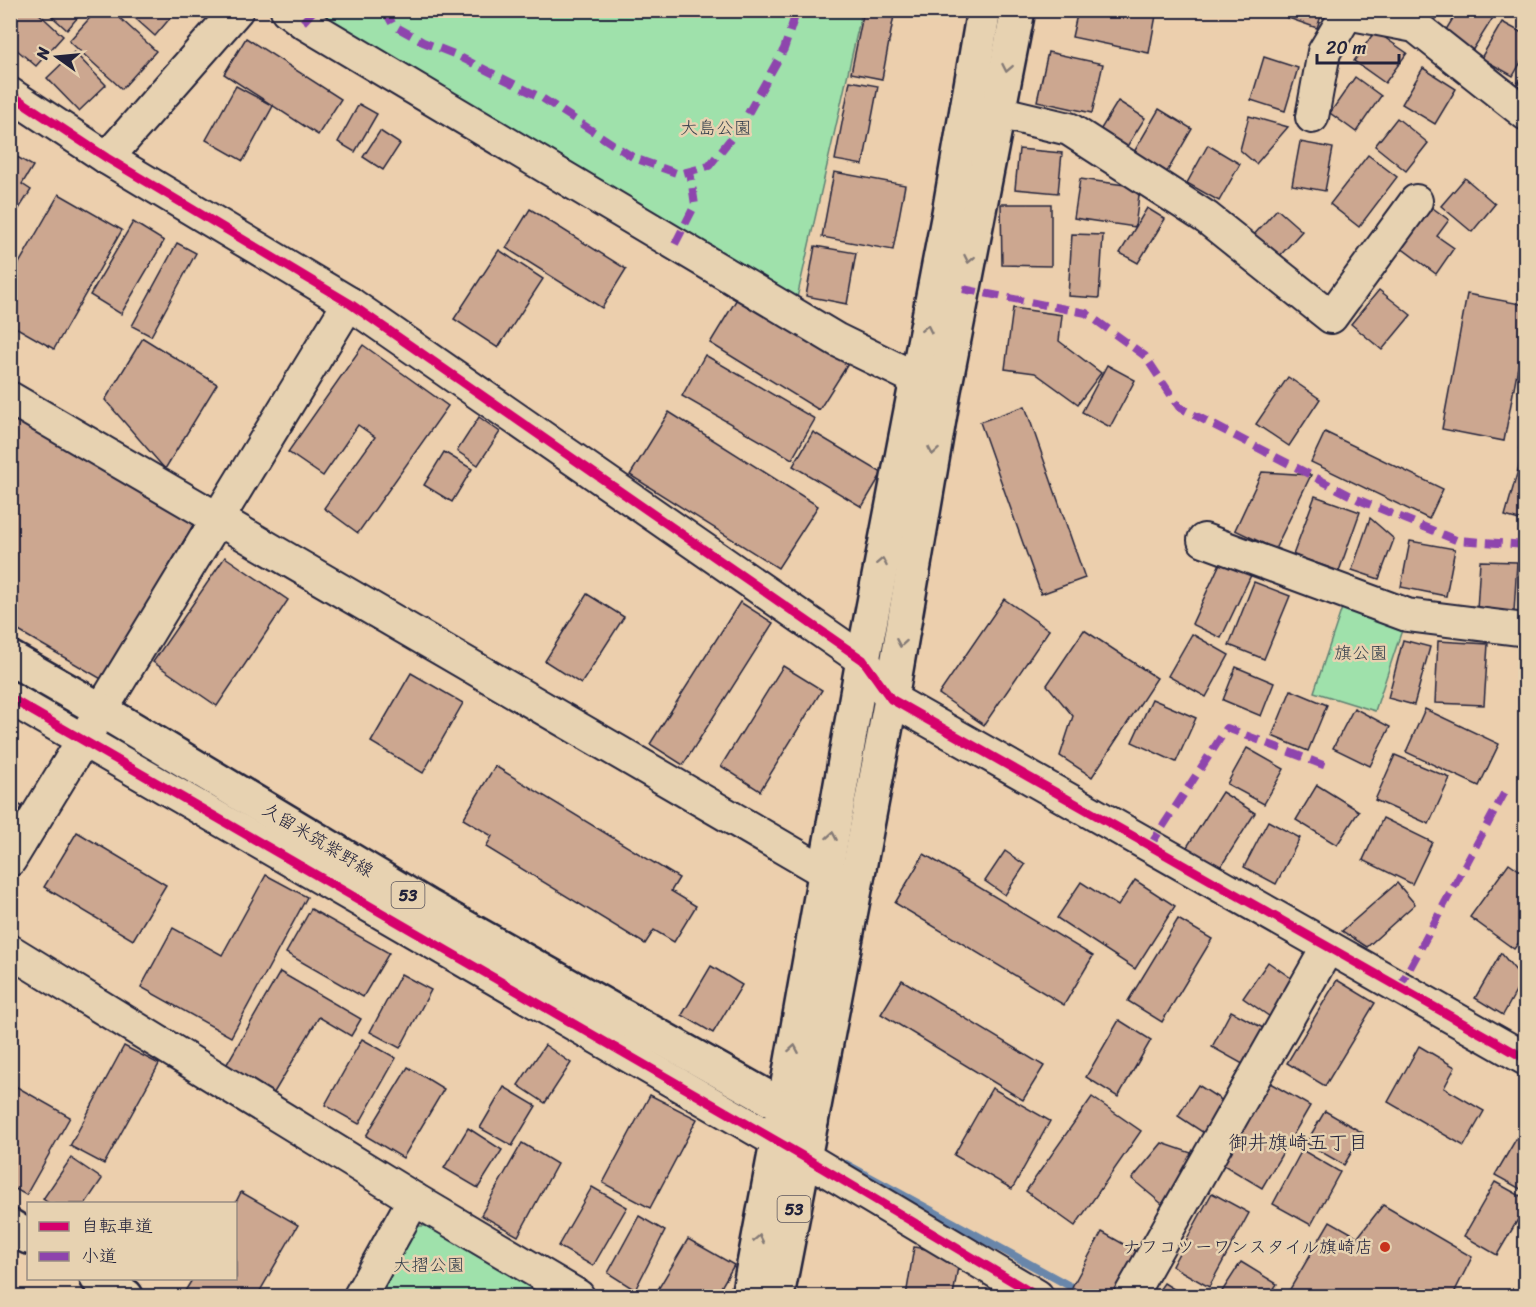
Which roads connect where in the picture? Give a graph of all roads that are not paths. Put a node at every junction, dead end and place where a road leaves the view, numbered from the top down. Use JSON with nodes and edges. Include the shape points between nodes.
{"nodes":[{"id":1,"x":237,"y":10,"type":"edge"},
{"id":2,"x":287,"y":10,"type":"edge"},
{"id":3,"x":984,"y":10,"type":"edge"},
{"id":4,"x":1018,"y":10,"type":"edge"},
{"id":5,"x":1348,"y":12,"type":"edge"},
{"id":6,"x":10,"y":94,"type":"edge"},
{"id":7,"x":998,"y":112,"type":"junction"},
{"id":8,"x":1526,"y":114,"type":"edge"},
{"id":9,"x":1312,"y":117,"type":"dead end"},
{"id":10,"x":107,"y":158,"type":"junction"},
{"id":11,"x":1416,"y":201,"type":"dead end"},
{"id":12,"x":349,"y":303,"type":"junction"},
{"id":13,"x":917,"y":379,"type":"junction"},
{"id":14,"x":10,"y":399,"type":"edge"},
{"id":15,"x":218,"y":518,"type":"junction"},
{"id":16,"x":1204,"y":540,"type":"dead end"},
{"id":17,"x":1526,"y":630,"type":"edge"},
{"id":18,"x":10,"y":658,"type":"edge"},
{"id":19,"x":863,"y":660,"type":"junction"},
{"id":20,"x":10,"y":699,"type":"edge"},
{"id":21,"x":891,"y":699,"type":"junction"},
{"id":22,"x":101,"y":710,"type":"junction"},
{"id":23,"x":83,"y":741,"type":"junction"},
{"id":24,"x":10,"y":860,"type":"edge"},
{"id":25,"x":825,"y":872,"type":"junction"},
{"id":26,"x":856,"y":885,"type":"junction"},
{"id":27,"x":1328,"y":948,"type":"junction"},
{"id":28,"x":10,"y":951,"type":"edge"},
{"id":29,"x":1526,"y":1059,"type":"edge"},
{"id":30,"x":798,"y":1114,"type":"junction"},
{"id":31,"x":791,"y":1149,"type":"junction"},
{"id":32,"x":414,"y":1199,"type":"junction"},
{"id":33,"x":10,"y":1226,"type":"edge"},
{"id":34,"x":27,"y":1236,"type":"edge"},
{"id":35,"x":100,"y":1280,"type":"edge"},
{"id":36,"x":126,"y":1296,"type":"edge"},
{"id":37,"x":360,"y":1296,"type":"edge"},
{"id":38,"x":578,"y":1296,"type":"edge"},
{"id":39,"x":748,"y":1296,"type":"edge"},
{"id":40,"x":777,"y":1296,"type":"edge"},
{"id":41,"x":1037,"y":1296,"type":"edge"},
{"id":42,"x":1130,"y":1296,"type":"edge"}],
"edges":[{"from":1,"to":10,"type":"street"},
{"from":2,"to":13,"type":"street","via":[[837,340]]},
{"from":13,"to":3,"type":"street","one_way":true},
{"from":4,"to":7,"type":"street","one_way":true},
{"from":5,"to":8,"type":"street","via":[[1415,26]]},
{"from":5,"to":9,"type":"street","via":[[1324,52]]},
{"from":6,"to":10,"type":"street"},
{"from":7,"to":11,"type":"street","via":[[1069,129],[1207,218],[1331,317]]},
{"from":7,"to":21,"type":"street","one_way":true,"via":[[944,390]]},
{"from":10,"to":12,"type":"street"},
{"from":12,"to":15,"type":"street"},
{"from":12,"to":19,"type":"street"},
{"from":19,"to":13,"type":"street","one_way":true},
{"from":14,"to":15,"type":"street"},
{"from":15,"to":22,"type":"street"},
{"from":15,"to":25,"type":"street"},
{"from":16,"to":17,"type":"street","via":[[1407,615]]},
{"from":18,"to":22,"type":"street","name":"久留米筑紫野線","number":"53"},
{"from":19,"to":21,"type":"street"},
{"from":25,"to":19,"type":"street","one_way":true},
{"from":20,"to":23,"type":"street"},
{"from":21,"to":26,"type":"street"},
{"from":21,"to":27,"type":"street"},
{"from":22,"to":23,"type":"street"},
{"from":22,"to":30,"type":"street","name":"久留米筑紫野線","number":"53","via":[[427,906]]},
{"from":23,"to":24,"type":"street"},
{"from":23,"to":31,"type":"street"},
{"from":25,"to":26,"type":"street"},
{"from":30,"to":25,"type":"street","one_way":true},
{"from":26,"to":30,"type":"street"},
{"from":27,"to":29,"type":"street"},
{"from":27,"to":42,"type":"street"},
{"from":28,"to":32,"type":"street"},
{"from":30,"to":31,"type":"street","number":"53"},
{"from":39,"to":31,"type":"street","number":"53","one_way":true},
{"from":31,"to":40,"type":"street","number":"53"},
{"from":31,"to":41,"type":"street"},
{"from":32,"to":37,"type":"street"},
{"from":32,"to":38,"type":"street"},
{"from":33,"to":34,"type":"street"},
{"from":35,"to":36,"type":"street"}]}
